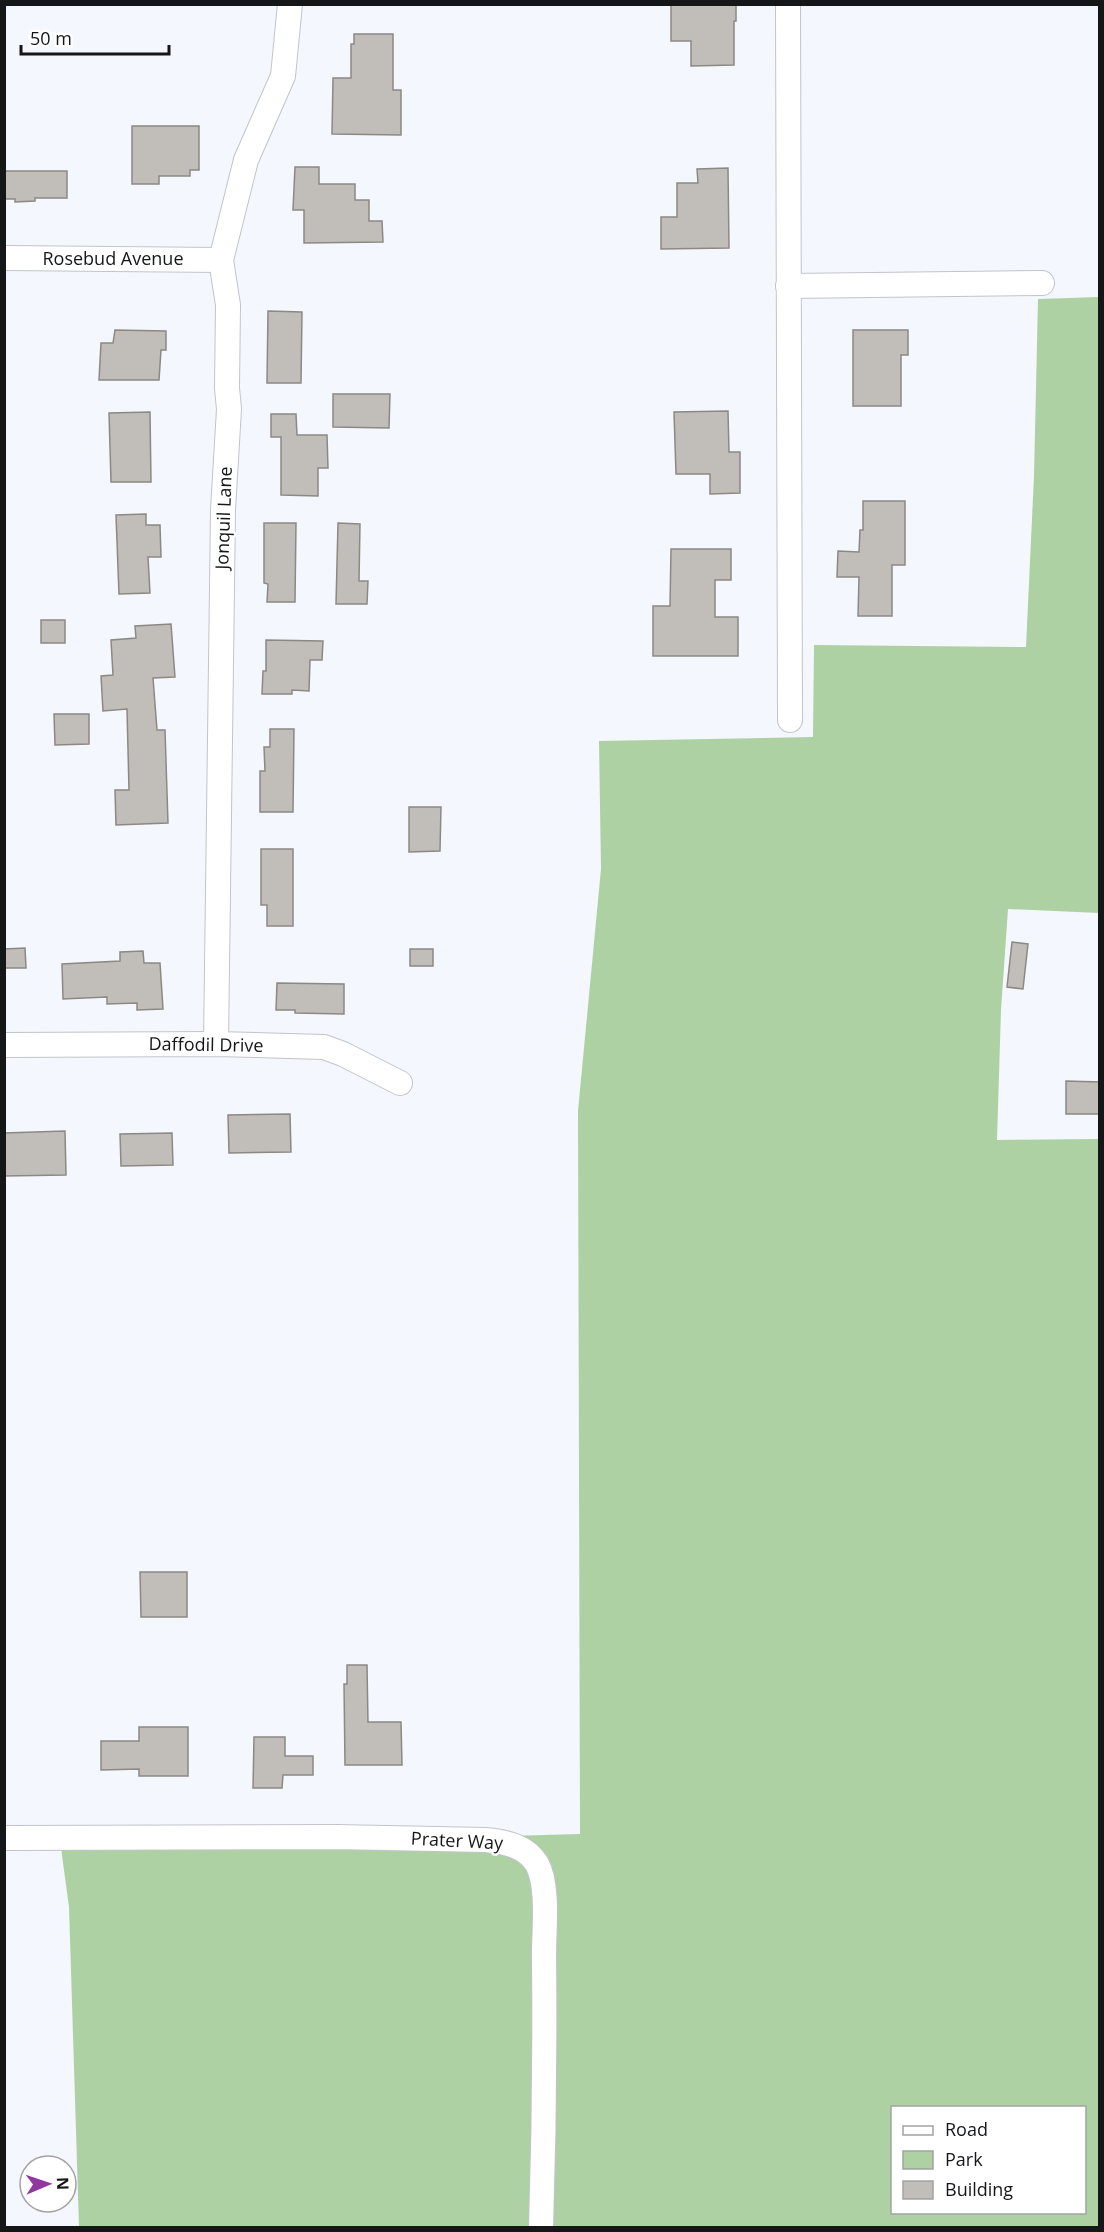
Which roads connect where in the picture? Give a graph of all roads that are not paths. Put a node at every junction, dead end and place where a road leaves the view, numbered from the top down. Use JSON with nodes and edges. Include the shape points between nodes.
{"nodes":[{"id":1,"x":290,"y":4,"type":"edge"},
{"id":2,"x":788,"y":4,"type":"edge"},
{"id":3,"x":4,"y":258,"type":"edge"},
{"id":4,"x":221,"y":260,"type":"junction"},
{"id":5,"x":1042,"y":283,"type":"dead end"},
{"id":6,"x":788,"y":286,"type":"junction"},
{"id":7,"x":790,"y":720,"type":"dead end"},
{"id":8,"x":216,"y":1044,"type":"junction"},
{"id":9,"x":4,"y":1045,"type":"edge"},
{"id":10,"x":400,"y":1083,"type":"dead end"},
{"id":11,"x":4,"y":1838,"type":"edge"},
{"id":12,"x":541,"y":2228,"type":"edge"}],
"edges":[{"from":1,"to":4,"type":"street","name":"Jonquil Lane","via":[[283,76],[246,160]]},
{"from":2,"to":6,"type":"street"},
{"from":3,"to":4,"type":"street","name":"Rosebud Avenue"},
{"from":4,"to":8,"type":"street","name":"Jonquil Lane","via":[[228,305],[229,409],[223,510]]},
{"from":5,"to":6,"type":"street"},
{"from":6,"to":7,"type":"street"},
{"from":8,"to":9,"type":"street","name":"Daffodil Drive"},
{"from":8,"to":10,"type":"street","name":"Daffodil Drive","via":[[324,1047]]},
{"from":11,"to":12,"type":"street","name":"Prater Way","via":[[486,1840],[523,1850],[537,1865],[543,1891]]}]}
